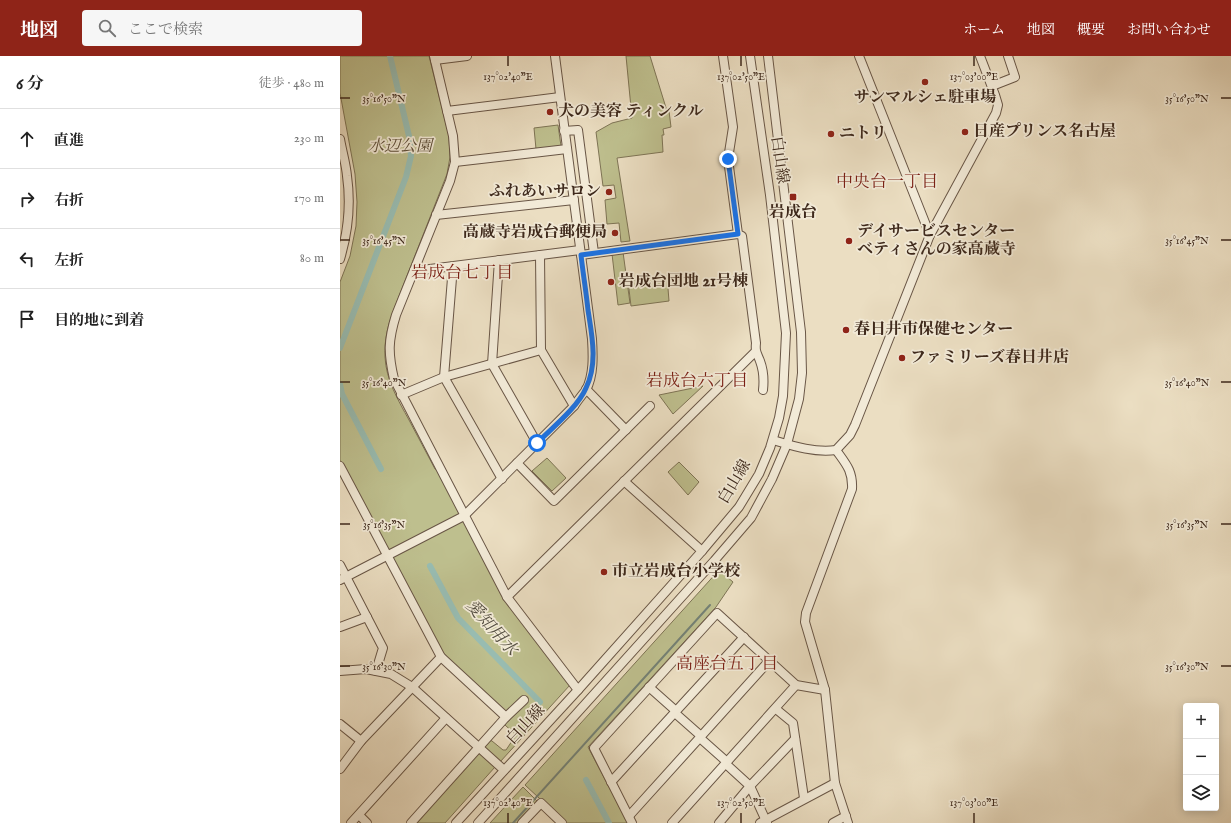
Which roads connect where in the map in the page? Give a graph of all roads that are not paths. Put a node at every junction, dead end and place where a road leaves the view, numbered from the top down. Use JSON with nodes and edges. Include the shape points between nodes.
{"nodes":[{"id":1,"x":467,"y":56,"type":"edge"},
{"id":2,"x":554,"y":56,"type":"edge"},
{"id":3,"x":723,"y":56,"type":"edge"},
{"id":4,"x":750,"y":56,"type":"edge"},
{"id":5,"x":768,"y":56,"type":"edge"},
{"id":6,"x":859,"y":56,"type":"edge"},
{"id":7,"x":980,"y":56,"type":"edge"},
{"id":8,"x":1008,"y":56,"type":"edge"},
{"id":9,"x":435,"y":58,"type":"edge"},
{"id":10,"x":992,"y":86,"type":"junction"},
{"id":11,"x":560,"y":97,"type":"junction"},
{"id":12,"x":447,"y":111,"type":"junction"},
{"id":13,"x":564,"y":131,"type":"junction"},
{"id":14,"x":340,"y":139,"type":"edge"},
{"id":15,"x":567,"y":149,"type":"junction"},
{"id":16,"x":342,"y":161,"type":"edge"},
{"id":17,"x":455,"y":162,"type":"junction"},
{"id":18,"x":574,"y":200,"type":"junction"},
{"id":19,"x":436,"y":215,"type":"junction"},
{"id":20,"x":738,"y":234,"type":"junction"},
{"id":21,"x":930,"y":236,"type":"junction"},
{"id":22,"x":580,"y":253,"type":"junction"},
{"id":23,"x":594,"y":253,"type":"junction"},
{"id":24,"x":540,"y":255,"type":"junction"},
{"id":25,"x":340,"y":259,"type":"edge"},
{"id":26,"x":499,"y":260,"type":"junction"},
{"id":27,"x":453,"y":266,"type":"junction"},
{"id":28,"x":414,"y":270,"type":"junction"},
{"id":29,"x":541,"y":350,"type":"junction"},
{"id":30,"x":755,"y":352,"type":"junction"},
{"id":31,"x":492,"y":364,"type":"junction"},
{"id":32,"x":444,"y":376,"type":"junction"},
{"id":33,"x":586,"y":389,"type":"junction"},
{"id":34,"x":763,"y":390,"type":"dead end"},
{"id":35,"x":401,"y":395,"type":"junction"},
{"id":36,"x":574,"y":406,"type":"junction"},
{"id":37,"x":650,"y":406,"type":"dead end"},
{"id":38,"x":626,"y":430,"type":"junction"},
{"id":39,"x":773,"y":440,"type":"junction"},
{"id":40,"x":537,"y":443,"type":"junction"},
{"id":41,"x":787,"y":444,"type":"junction"},
{"id":42,"x":836,"y":450,"type":"junction"},
{"id":43,"x":517,"y":463,"type":"junction"},
{"id":44,"x":340,"y":466,"type":"edge"},
{"id":45,"x":502,"y":479,"type":"junction"},
{"id":46,"x":624,"y":481,"type":"junction"},
{"id":47,"x":464,"y":516,"type":"junction"},
{"id":48,"x":702,"y":551,"type":"junction"},
{"id":49,"x":387,"y":556,"type":"junction"},
{"id":50,"x":340,"y":565,"type":"edge"},
{"id":51,"x":343,"y":578,"type":"edge"},
{"id":52,"x":507,"y":597,"type":"junction"},
{"id":53,"x":367,"y":618,"type":"junction"},
{"id":54,"x":340,"y":627,"type":"edge"},
{"id":55,"x":744,"y":637,"type":"junction"},
{"id":56,"x":441,"y":657,"type":"junction"},
{"id":57,"x":769,"y":661,"type":"junction"},
{"id":58,"x":340,"y":671,"type":"edge"},
{"id":59,"x":376,"y":671,"type":"junction"},
{"id":60,"x":796,"y":686,"type":"junction"},
{"id":61,"x":412,"y":687,"type":"junction"},
{"id":62,"x":649,"y":687,"type":"junction"},
{"id":63,"x":578,"y":690,"type":"junction"},
{"id":64,"x":825,"y":690,"type":"junction"},
{"id":65,"x":524,"y":700,"type":"dead end"},
{"id":66,"x":776,"y":709,"type":"junction"},
{"id":67,"x":675,"y":712,"type":"junction"},
{"id":68,"x":506,"y":717,"type":"junction"},
{"id":69,"x":446,"y":718,"type":"junction"},
{"id":70,"x":340,"y":724,"type":"edge"},
{"id":71,"x":700,"y":737,"type":"junction"},
{"id":72,"x":795,"y":739,"type":"junction"},
{"id":73,"x":361,"y":741,"type":"junction"},
{"id":74,"x":480,"y":748,"type":"junction"},
{"id":75,"x":727,"y":763,"type":"junction"},
{"id":76,"x":340,"y":769,"type":"edge"},
{"id":77,"x":504,"y":770,"type":"junction"},
{"id":78,"x":611,"y":782,"type":"junction"},
{"id":79,"x":835,"y":783,"type":"junction"},
{"id":80,"x":750,"y":786,"type":"junction"},
{"id":81,"x":804,"y":798,"type":"junction"},
{"id":82,"x":358,"y":815,"type":"junction"},
{"id":83,"x":630,"y":819,"type":"edge"},
{"id":84,"x":847,"y":820,"type":"edge"},
{"id":85,"x":764,"y":822,"type":"edge"},
{"id":86,"x":351,"y":823,"type":"edge"},
{"id":87,"x":367,"y":823,"type":"edge"},
{"id":88,"x":411,"y":823,"type":"edge"},
{"id":89,"x":456,"y":823,"type":"edge"},
{"id":90,"x":478,"y":823,"type":"edge"},
{"id":91,"x":522,"y":823,"type":"edge"},
{"id":92,"x":562,"y":823,"type":"edge"},
{"id":93,"x":672,"y":823,"type":"edge"},
{"id":94,"x":719,"y":823,"type":"edge"},
{"id":95,"x":833,"y":823,"type":"edge"}],
"edges":[{"from":1,"to":9,"type":"street"},
{"from":2,"to":11,"type":"street"},
{"from":3,"to":20,"type":"street","via":[[733,127],[728,159]]},
{"from":4,"to":39,"type":"street","name":"白山線","via":[[786,333],[783,396]]},
{"from":5,"to":41,"type":"street","name":"白山線","via":[[801,332],[802,373]]},
{"from":6,"to":21,"type":"street"},
{"from":7,"to":10,"type":"street"},
{"from":8,"to":10,"type":"street","via":[[1015,77]]},
{"from":9,"to":12,"type":"street"},
{"from":10,"to":21,"type":"street","via":[[998,105],[996,113]]},
{"from":11,"to":12,"type":"street"},
{"from":11,"to":13,"type":"street"},
{"from":12,"to":17,"type":"street","via":[[453,136]]},
{"from":13,"to":15,"type":"street"},
{"from":13,"to":23,"type":"street","via":[[578,130]]},
{"from":14,"to":16,"type":"street"},
{"from":15,"to":17,"type":"street"},
{"from":15,"to":18,"type":"street"},
{"from":16,"to":25,"type":"street","via":[[347,175],[348,213]]},
{"from":17,"to":19,"type":"street"},
{"from":18,"to":19,"type":"street"},
{"from":18,"to":22,"type":"street"},
{"from":19,"to":28,"type":"street"},
{"from":20,"to":23,"type":"street"},
{"from":20,"to":30,"type":"street","via":[[742,236]]},
{"from":21,"to":42,"type":"street","via":[[855,425],[850,435]]},
{"from":22,"to":23,"type":"street"},
{"from":22,"to":24,"type":"street"},
{"from":22,"to":33,"type":"street","via":[[593,354]]},
{"from":24,"to":26,"type":"street"},
{"from":24,"to":29,"type":"street"},
{"from":26,"to":27,"type":"street"},
{"from":26,"to":31,"type":"street"},
{"from":27,"to":28,"type":"street"},
{"from":27,"to":32,"type":"street"},
{"from":28,"to":35,"type":"street","via":[[390,336],[390,362]]},
{"from":29,"to":31,"type":"street"},
{"from":29,"to":36,"type":"street"},
{"from":30,"to":34,"type":"street","via":[[760,362]]},
{"from":30,"to":46,"type":"street"},
{"from":31,"to":32,"type":"street"},
{"from":31,"to":40,"type":"street"},
{"from":32,"to":35,"type":"street"},
{"from":32,"to":45,"type":"street"},
{"from":33,"to":36,"type":"street"},
{"from":33,"to":38,"type":"street"},
{"from":35,"to":47,"type":"street"},
{"from":36,"to":40,"type":"street"},
{"from":37,"to":38,"type":"street"},
{"from":38,"to":43,"type":"street","via":[[554,501]]},
{"from":39,"to":41,"type":"street"},
{"from":39,"to":48,"type":"street","name":"白山線","via":[[759,474],[739,507]]},
{"from":40,"to":43,"type":"street"},
{"from":41,"to":42,"type":"street","via":[[825,451]]},
{"from":41,"to":90,"type":"street","name":"白山線","via":[[772,479],[750,518]]},
{"from":42,"to":64,"type":"street","via":[[849,468],[852,489],[806,613],[805,622]]},
{"from":43,"to":45,"type":"street"},
{"from":44,"to":49,"type":"street"},
{"from":45,"to":47,"type":"street"},
{"from":46,"to":48,"type":"street"},
{"from":46,"to":52,"type":"street"},
{"from":47,"to":49,"type":"street"},
{"from":47,"to":52,"type":"street"},
{"from":48,"to":63,"type":"street","name":"白山線"},
{"from":49,"to":51,"type":"street"},
{"from":49,"to":56,"type":"street"},
{"from":50,"to":51,"type":"street"},
{"from":51,"to":53,"type":"street"},
{"from":52,"to":63,"type":"street"},
{"from":53,"to":54,"type":"street"},
{"from":53,"to":59,"type":"street","via":[[383,648]]},
{"from":55,"to":57,"type":"street"},
{"from":55,"to":62,"type":"street","via":[[717,613]]},
{"from":55,"to":67,"type":"street"},
{"from":56,"to":61,"type":"street"},
{"from":56,"to":68,"type":"street"},
{"from":57,"to":60,"type":"street"},
{"from":57,"to":71,"type":"street"},
{"from":58,"to":59,"type":"street","via":[[366,668]]},
{"from":59,"to":61,"type":"street","via":[[391,674]]},
{"from":60,"to":64,"type":"street"},
{"from":60,"to":66,"type":"street"},
{"from":61,"to":69,"type":"street"},
{"from":61,"to":73,"type":"street"},
{"from":62,"to":67,"type":"street"},
{"from":62,"to":78,"type":"street","via":[[594,748]]},
{"from":63,"to":77,"type":"street","name":"白山線"},
{"from":64,"to":79,"type":"street"},
{"from":65,"to":68,"type":"street"},
{"from":66,"to":72,"type":"street","via":[[793,723]]},
{"from":66,"to":75,"type":"street"},
{"from":67,"to":71,"type":"street"},
{"from":67,"to":78,"type":"street"},
{"from":68,"to":74,"type":"street"},
{"from":69,"to":74,"type":"street"},
{"from":69,"to":82,"type":"street"},
{"from":70,"to":73,"type":"street"},
{"from":71,"to":75,"type":"street"},
{"from":71,"to":83,"type":"street"},
{"from":72,"to":80,"type":"street"},
{"from":72,"to":81,"type":"street"},
{"from":73,"to":76,"type":"street"},
{"from":74,"to":77,"type":"street"},
{"from":74,"to":88,"type":"street"},
{"from":75,"to":80,"type":"street"},
{"from":75,"to":93,"type":"street"},
{"from":77,"to":89,"type":"street","name":"白山線"},
{"from":78,"to":83,"type":"street"},
{"from":79,"to":81,"type":"street"},
{"from":79,"to":84,"type":"street"},
{"from":80,"to":85,"type":"street"},
{"from":80,"to":94,"type":"street"},
{"from":81,"to":85,"type":"street"},
{"from":82,"to":86,"type":"street"},
{"from":82,"to":87,"type":"street"},
{"from":84,"to":95,"type":"street"},
{"from":91,"to":92,"type":"street","via":[[540,803]]}]}
